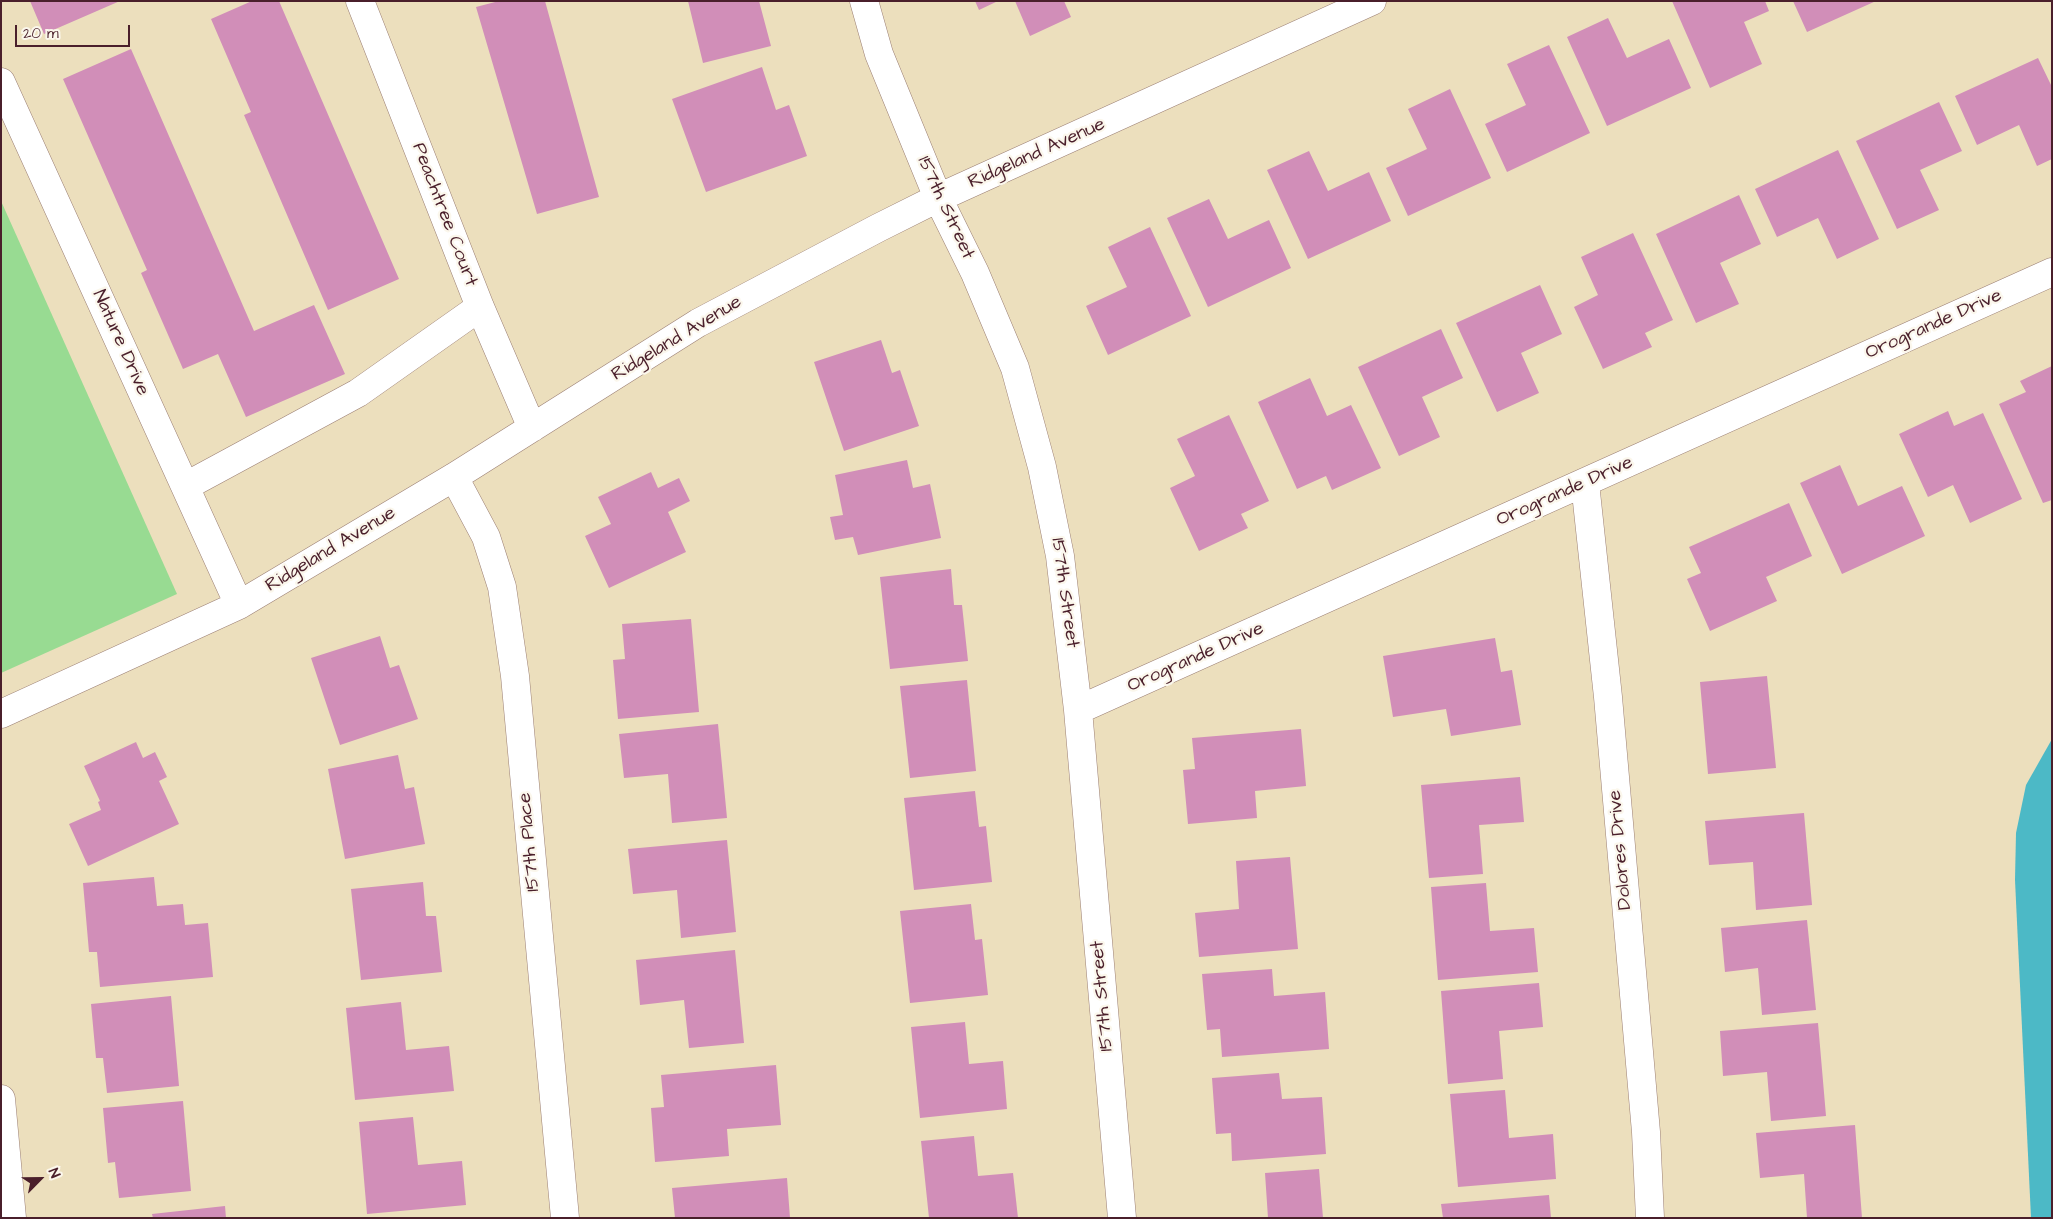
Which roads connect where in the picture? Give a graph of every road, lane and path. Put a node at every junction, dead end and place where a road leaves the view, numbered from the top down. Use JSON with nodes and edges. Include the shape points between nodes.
{"nodes":[{"id":1,"x":360,"y":1,"type":"edge"},
{"id":2,"x":864,"y":1,"type":"edge"},
{"id":3,"x":1372,"y":1,"type":"edge"},
{"id":4,"x":1,"y":82,"type":"edge"},
{"id":5,"x":938,"y":198,"type":"junction"},
{"id":6,"x":2052,"y":272,"type":"edge"},
{"id":7,"x":480,"y":307,"type":"junction"},
{"id":8,"x":532,"y":428,"type":"junction"},
{"id":9,"x":454,"y":477,"type":"junction"},
{"id":10,"x":1585,"y":483,"type":"junction"},
{"id":11,"x":186,"y":486,"type":"junction"},
{"id":12,"x":239,"y":605,"type":"junction"},
{"id":13,"x":1078,"y":710,"type":"junction"},
{"id":14,"x":1,"y":714,"type":"edge"},
{"id":15,"x":1,"y":1099,"type":"edge"},
{"id":16,"x":12,"y":1218,"type":"edge"},
{"id":17,"x":565,"y":1218,"type":"edge"},
{"id":18,"x":1122,"y":1218,"type":"edge"},
{"id":19,"x":1650,"y":1218,"type":"edge"}],
"edges":[{"from":1,"to":7,"type":"street","name":"Peachtree Court"},
{"from":2,"to":5,"type":"street","name":"157th Street","via":[[880,54]]},
{"from":3,"to":5,"type":"street","name":"Ridgeland Avenue"},
{"from":4,"to":11,"type":"street","name":"Nature Drive"},
{"from":5,"to":8,"type":"street","name":"Ridgeland Avenue","via":[[698,323]]},
{"from":5,"to":13,"type":"street","name":"157th Street","via":[[975,273],[1018,377],[1042,468],[1060,556]]},
{"from":6,"to":10,"type":"street","name":"Orogrande Drive"},
{"from":7,"to":8,"type":"street","name":"Peachtree Court"},
{"from":7,"to":11,"type":"street","via":[[358,393]]},
{"from":8,"to":9,"type":"street","name":"Ridgeland Avenue"},
{"from":9,"to":12,"type":"street","name":"Ridgeland Avenue"},
{"from":9,"to":17,"type":"street","name":"157th Place","via":[[486,537],[502,586],[515,676]]},
{"from":10,"to":13,"type":"street","name":"Orogrande Drive"},
{"from":10,"to":19,"type":"street","name":"Dolores Drive","via":[[1609,706],[1645,1122]]},
{"from":11,"to":12,"type":"street","name":"Nature Drive"},
{"from":12,"to":14,"type":"street","name":"Ridgeland Avenue"},
{"from":13,"to":18,"type":"street","name":"157th Street"},
{"from":15,"to":16,"type":"street"}]}
